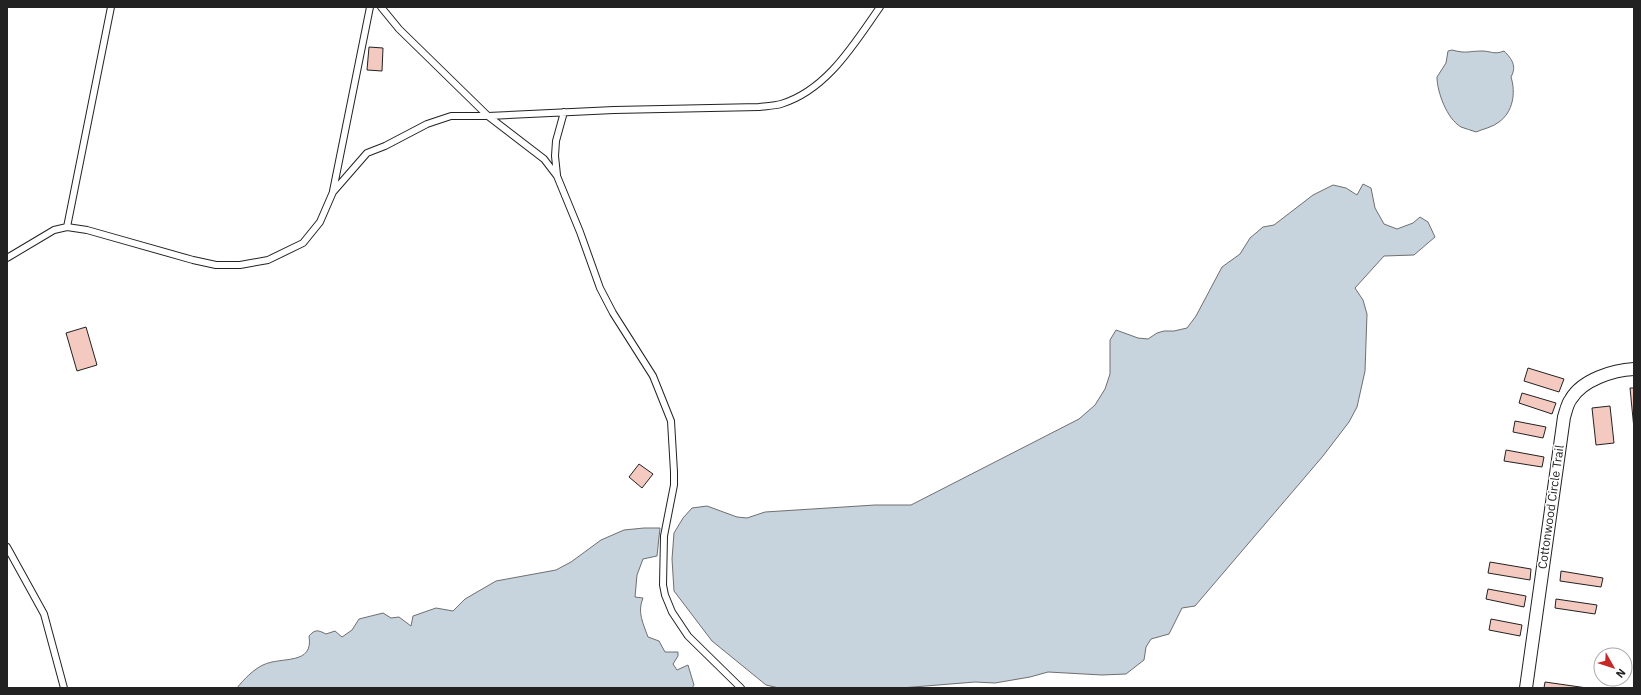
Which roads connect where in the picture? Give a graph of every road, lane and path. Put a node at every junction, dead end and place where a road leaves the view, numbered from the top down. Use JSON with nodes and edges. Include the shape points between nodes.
{"nodes":[{"id":1,"x":111,"y":7,"type":"edge"},
{"id":2,"x":370,"y":7,"type":"edge"},
{"id":3,"x":380,"y":7,"type":"edge"},
{"id":4,"x":880,"y":7,"type":"edge"},
{"id":5,"x":564,"y":112,"type":"junction"},
{"id":6,"x":488,"y":116,"type":"junction"},
{"id":7,"x":557,"y":176,"type":"junction"},
{"id":8,"x":333,"y":192,"type":"junction"},
{"id":9,"x":67,"y":227,"type":"junction"},
{"id":10,"x":7,"y":258,"type":"edge"},
{"id":11,"x":1634,"y":369,"type":"edge"},
{"id":12,"x":7,"y":547,"type":"edge"},
{"id":13,"x":64,"y":688,"type":"edge"},
{"id":14,"x":741,"y":688,"type":"edge"},
{"id":15,"x":1526,"y":688,"type":"edge"}],
"edges":[{"from":1,"to":9,"type":"lane"},
{"from":2,"to":8,"type":"lane"},
{"from":3,"to":6,"type":"lane"},
{"from":4,"to":5,"type":"lane","via":[[841,61],[816,85],[781,104],[759,107]]},
{"from":5,"to":6,"type":"lane"},
{"from":5,"to":7,"type":"lane","via":[[556,141]]},
{"from":6,"to":7,"type":"lane","via":[[544,159]]},
{"from":6,"to":8,"type":"lane","via":[[451,116],[427,124],[367,153]]},
{"from":7,"to":14,"type":"lane","via":[[600,288],[653,376],[671,421],[674,485],[664,536],[665,595],[672,612],[688,636]]},
{"from":8,"to":9,"type":"lane","via":[[320,222],[303,243],[268,260],[240,265],[216,265],[193,260],[87,230]]},
{"from":9,"to":10,"type":"lane","via":[[54,230]]},
{"from":11,"to":15,"type":"street","name":"Cottonwood Circle Trail","via":[[1619,370],[1595,379],[1570,400],[1564,417]]},
{"from":12,"to":13,"type":"lane","via":[[44,614]]}]}
